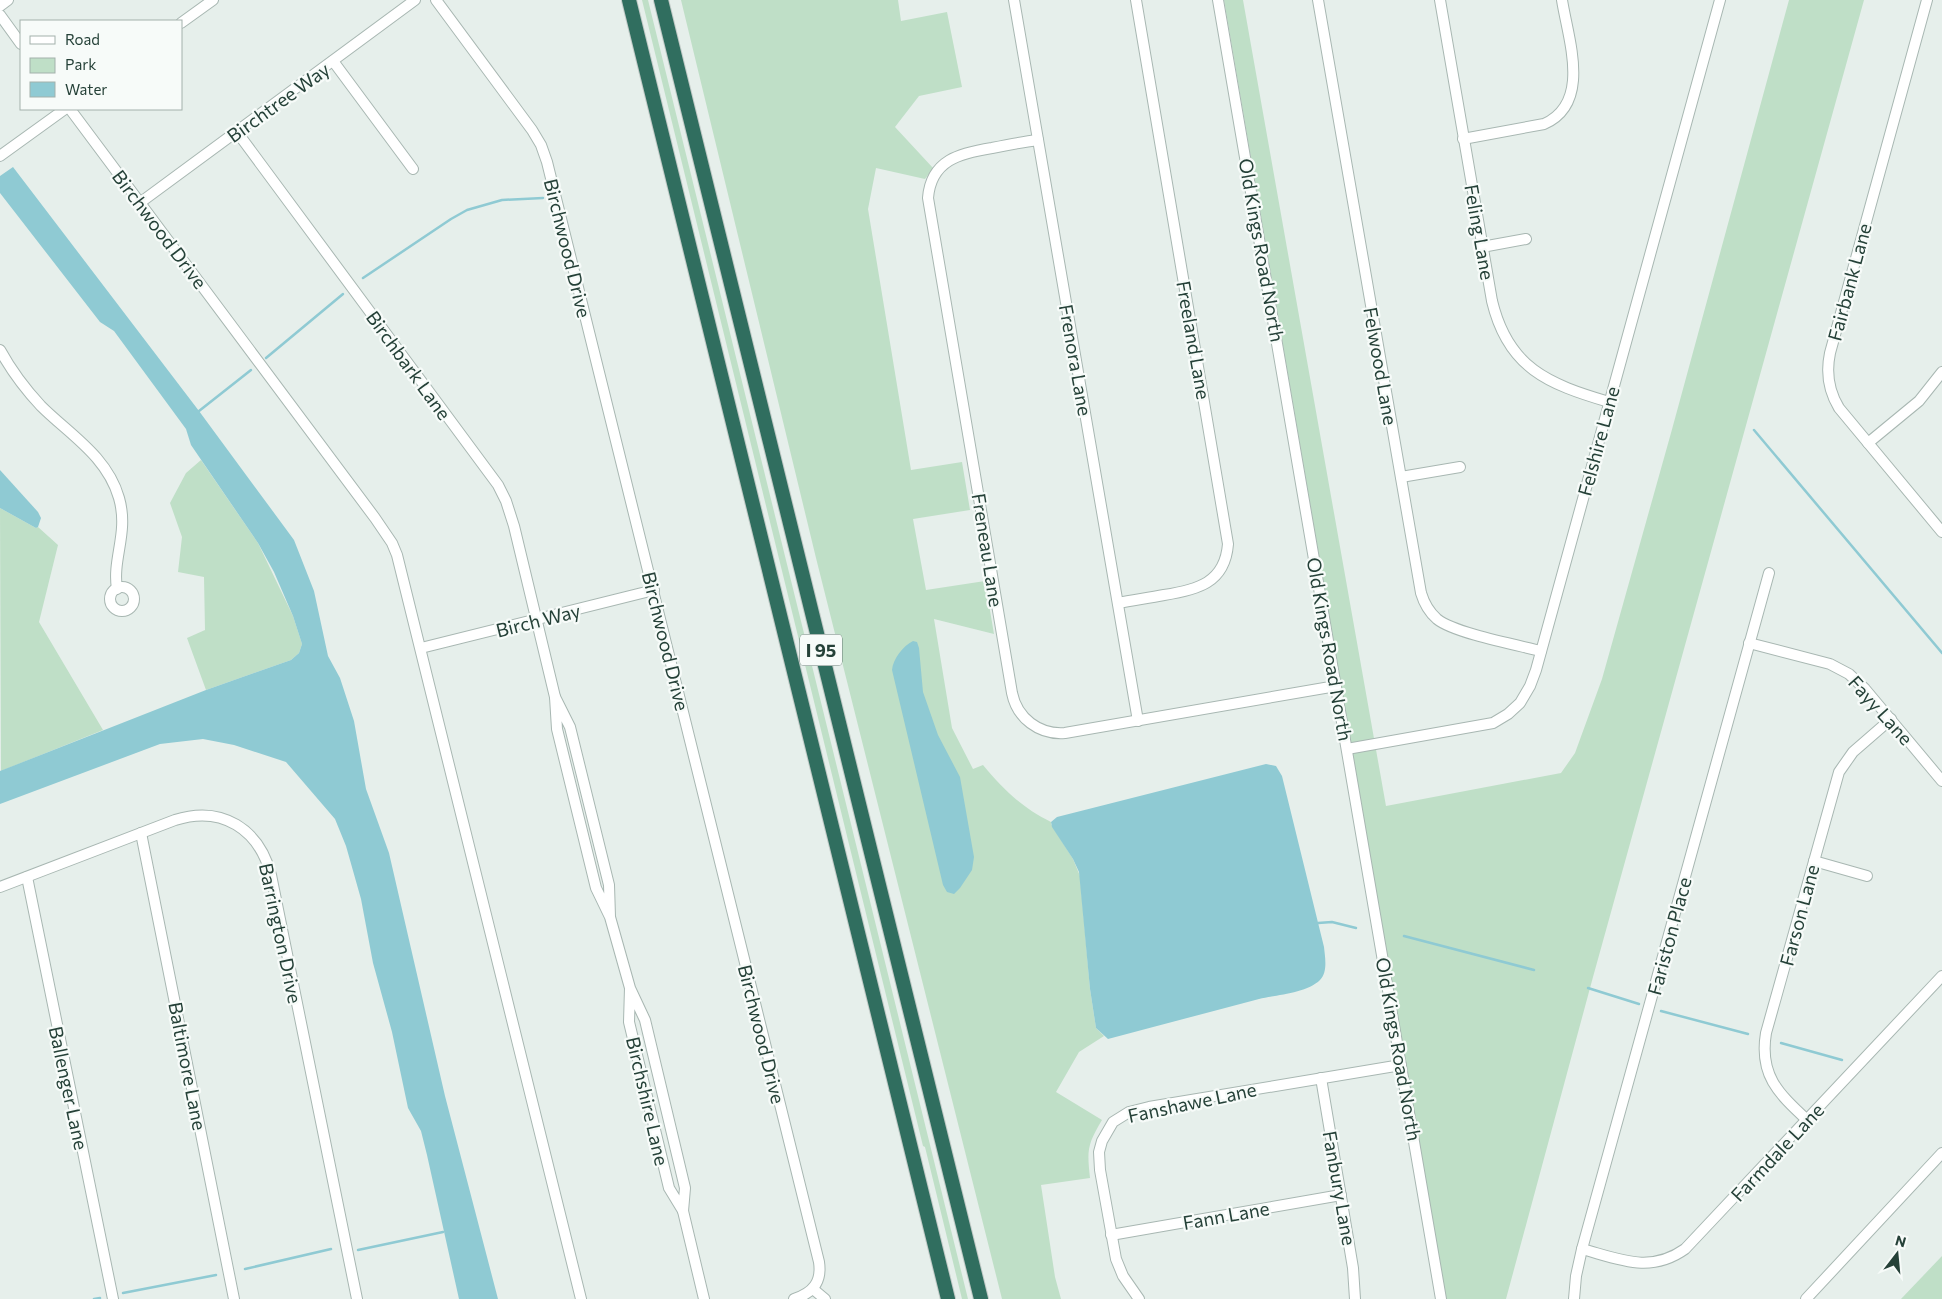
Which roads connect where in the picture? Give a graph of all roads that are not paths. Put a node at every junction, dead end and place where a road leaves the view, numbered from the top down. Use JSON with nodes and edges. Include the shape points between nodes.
{"nodes":[{"id":1,"x":8,"y":0,"type":"edge"},
{"id":2,"x":213,"y":0,"type":"edge"},
{"id":3,"x":415,"y":0,"type":"edge"},
{"id":4,"x":436,"y":0,"type":"edge"},
{"id":5,"x":629,"y":0,"type":"edge"},
{"id":6,"x":661,"y":0,"type":"edge"},
{"id":7,"x":1014,"y":0,"type":"edge"},
{"id":8,"x":1136,"y":0,"type":"edge"},
{"id":9,"x":1218,"y":0,"type":"edge"},
{"id":10,"x":1318,"y":0,"type":"edge"},
{"id":11,"x":1440,"y":0,"type":"edge"},
{"id":12,"x":1562,"y":0,"type":"edge"},
{"id":13,"x":1720,"y":0,"type":"edge"},
{"id":14,"x":1926,"y":0,"type":"edge"},
{"id":15,"x":0,"y":6,"type":"edge"},
{"id":16,"x":0,"y":15,"type":"edge"},
{"id":17,"x":182,"y":22,"type":"edge"},
{"id":18,"x":20,"y":43,"type":"edge"},
{"id":19,"x":333,"y":61,"type":"junction"},
{"id":20,"x":64,"y":110,"type":"edge"},
{"id":21,"x":71,"y":110,"type":"edge"},
{"id":22,"x":237,"y":132,"type":"junction"},
{"id":23,"x":1464,"y":139,"type":"junction"},
{"id":24,"x":1038,"y":140,"type":"junction"},
{"id":25,"x":0,"y":156,"type":"edge"},
{"id":26,"x":413,"y":169,"type":"dead end"},
{"id":27,"x":141,"y":202,"type":"junction"},
{"id":28,"x":1526,"y":239,"type":"dead end"},
{"id":29,"x":1482,"y":247,"type":"junction"},
{"id":30,"x":0,"y":350,"type":"edge"},
{"id":31,"x":1942,"y":372,"type":"edge"},
{"id":32,"x":1609,"y":402,"type":"junction"},
{"id":33,"x":1868,"y":443,"type":"junction"},
{"id":34,"x":1460,"y":467,"type":"dead end"},
{"id":35,"x":1401,"y":477,"type":"junction"},
{"id":36,"x":1942,"y":532,"type":"edge"},
{"id":37,"x":1769,"y":573,"type":"dead end"},
{"id":38,"x":117,"y":588,"type":"dead end"},
{"id":39,"x":654,"y":590,"type":"junction"},
{"id":40,"x":1118,"y":603,"type":"junction"},
{"id":41,"x":536,"y":620,"type":"junction"},
{"id":42,"x":1749,"y":642,"type":"junction"},
{"id":43,"x":421,"y":648,"type":"junction"},
{"id":44,"x":1541,"y":651,"type":"junction"},
{"id":45,"x":1336,"y":686,"type":"junction"},
{"id":46,"x":1891,"y":719,"type":"junction"},
{"id":47,"x":1138,"y":721,"type":"junction"},
{"id":48,"x":1347,"y":749,"type":"junction"},
{"id":49,"x":1942,"y":781,"type":"edge"},
{"id":50,"x":141,"y":833,"type":"junction"},
{"id":51,"x":1814,"y":860,"type":"junction"},
{"id":52,"x":1867,"y":876,"type":"dead end"},
{"id":53,"x":27,"y":877,"type":"junction"},
{"id":54,"x":0,"y":887,"type":"edge"},
{"id":55,"x":1942,"y":976,"type":"edge"},
{"id":56,"x":630,"y":988,"type":"junction"},
{"id":57,"x":1401,"y":1064,"type":"junction"},
{"id":58,"x":1321,"y":1078,"type":"junction"},
{"id":59,"x":1807,"y":1120,"type":"junction"},
{"id":60,"x":1942,"y":1153,"type":"edge"},
{"id":61,"x":1341,"y":1195,"type":"junction"},
{"id":62,"x":683,"y":1210,"type":"junction"},
{"id":63,"x":1110,"y":1234,"type":"junction"},
{"id":64,"x":1582,"y":1249,"type":"junction"},
{"id":65,"x":813,"y":1289,"type":"junction"},
{"id":66,"x":112,"y":1299,"type":"edge"},
{"id":67,"x":234,"y":1299,"type":"edge"},
{"id":68,"x":357,"y":1299,"type":"edge"},
{"id":69,"x":581,"y":1299,"type":"edge"},
{"id":70,"x":704,"y":1299,"type":"edge"},
{"id":71,"x":794,"y":1299,"type":"edge"},
{"id":72,"x":825,"y":1299,"type":"edge"},
{"id":73,"x":948,"y":1299,"type":"edge"},
{"id":74,"x":981,"y":1299,"type":"edge"},
{"id":75,"x":1140,"y":1299,"type":"edge"},
{"id":76,"x":1355,"y":1299,"type":"edge"},
{"id":77,"x":1442,"y":1299,"type":"edge"},
{"id":78,"x":1574,"y":1299,"type":"edge"},
{"id":79,"x":1806,"y":1299,"type":"edge"}],
"edges":[{"from":1,"to":15,"type":"street"},
{"from":2,"to":17,"type":"street"},
{"from":3,"to":19,"type":"street","name":"Birchtree Way"},
{"from":4,"to":39,"type":"street","name":"Birchwood Drive","via":[[532,130],[543,150]]},
{"from":5,"to":73,"type":"highway","number":"I 95"},
{"from":6,"to":74,"type":"highway","number":"I 95"},
{"from":7,"to":24,"type":"street","name":"Frenora Lane"},
{"from":8,"to":40,"type":"street","name":"Freeland Lane","via":[[1228,544],[1222,566],[1204,585]]},
{"from":9,"to":45,"type":"street","name":"Old Kings Road North"},
{"from":10,"to":35,"type":"street","name":"Felwood Lane"},
{"from":11,"to":23,"type":"street","name":"Feling Lane"},
{"from":12,"to":23,"type":"street","via":[[1574,74],[1573,90],[1566,106],[1544,124]]},
{"from":13,"to":32,"type":"street","name":"Felshire Lane"},
{"from":14,"to":33,"type":"street","name":"Fairbank Lane","via":[[1828,358],[1828,378],[1833,396]]},
{"from":16,"to":18,"type":"street"},
{"from":19,"to":22,"type":"street","name":"Birchtree Way"},
{"from":19,"to":26,"type":"street"},
{"from":20,"to":25,"type":"street"},
{"from":21,"to":27,"type":"street","name":"Birchwood Drive"},
{"from":22,"to":27,"type":"street","name":"Birchtree Way"},
{"from":22,"to":41,"type":"street","name":"Birchbark Lane","via":[[498,485],[514,526]]},
{"from":23,"to":29,"type":"street","name":"Feling Lane"},
{"from":24,"to":40,"type":"street","name":"Frenora Lane"},
{"from":24,"to":47,"type":"street","name":"Freneau Lane","via":[[972,151],[950,160],[930,186],[929,214],[1015,705],[1032,724],[1052,733]]},
{"from":27,"to":43,"type":"street","name":"Birchwood Drive","via":[[392,543],[401,566]]},
{"from":28,"to":29,"type":"street"},
{"from":29,"to":32,"type":"street","name":"Feling Lane","via":[[1495,313],[1506,338],[1518,354],[1532,369],[1553,383]]},
{"from":30,"to":38,"type":"street","via":[[28,392],[92,453],[112,479],[121,504],[123,526]]},
{"from":31,"to":33,"type":"street","via":[[1919,401]]},
{"from":32,"to":44,"type":"street","name":"Felshire Lane"},
{"from":33,"to":36,"type":"street","name":"Fairbank Lane"},
{"from":34,"to":35,"type":"street"},
{"from":35,"to":44,"type":"street","name":"Felwood Lane","via":[[1419,586],[1430,611],[1442,622],[1456,628]]},
{"from":37,"to":42,"type":"street","name":"Fariston Place"},
{"from":39,"to":41,"type":"street","name":"Birch Way"},
{"from":39,"to":65,"type":"street","name":"Birchwood Drive","via":[[819,1262],[819,1274]]},
{"from":40,"to":47,"type":"street","name":"Frenora Lane"},
{"from":41,"to":43,"type":"street","name":"Birch Way"},
{"from":41,"to":56,"type":"street","name":"Birchshire Lane","via":[[556,697],[570,727],[609,885],[610,917]]},
{"from":42,"to":46,"type":"street","name":"Fayy Lane","via":[[1845,671]]},
{"from":42,"to":64,"type":"street","name":"Fariston Place"},
{"from":43,"to":69,"type":"street","name":"Birchwood Drive"},
{"from":44,"to":48,"type":"street","name":"Felshire Lane","via":[[1523,699],[1498,720],[1481,726]]},
{"from":45,"to":47,"type":"street","name":"Freneau Lane"},
{"from":45,"to":48,"type":"street","name":"Old Kings Road North"},
{"from":46,"to":49,"type":"street","name":"Fayy Lane"},
{"from":46,"to":51,"type":"street","name":"Farson Lane","via":[[1856,748],[1842,767]]},
{"from":48,"to":57,"type":"street","name":"Old Kings Road North"},
{"from":50,"to":53,"type":"street","name":"Barrington Drive"},
{"from":50,"to":67,"type":"street","name":"Baltimore Lane"},
{"from":50,"to":68,"type":"street","name":"Barrington Drive","via":[[183,817],[213,816],[240,826],[255,840],[266,858]]},
{"from":51,"to":52,"type":"street"},
{"from":51,"to":59,"type":"street","name":"Farson Lane","via":[[1764,1047],[1772,1083]]},
{"from":53,"to":54,"type":"street","name":"Barrington Drive"},
{"from":53,"to":66,"type":"street","name":"Ballenger Lane"},
{"from":55,"to":59,"type":"street","name":"Farmdale Lane"},
{"from":56,"to":62,"type":"street","name":"Birchshire Lane","via":[[644,1020],[685,1188]]},
{"from":56,"to":62,"type":"street","name":"Birchshire Lane","via":[[629,1022],[669,1188]]},
{"from":57,"to":58,"type":"street","name":"Fanshawe Lane"},
{"from":57,"to":77,"type":"street","name":"Old Kings Road North"},
{"from":58,"to":61,"type":"street","name":"Fanbury Lane"},
{"from":58,"to":63,"type":"street","name":"Fanshawe Lane","via":[[1149,1107],[1117,1118],[1107,1130],[1099,1152]]},
{"from":59,"to":64,"type":"street","name":"Farmdale Lane","via":[[1697,1237],[1675,1256],[1639,1263]]},
{"from":60,"to":79,"type":"street"},
{"from":61,"to":63,"type":"street","name":"Fann Lane"},
{"from":61,"to":76,"type":"street","name":"Fanbury Lane","via":[[1354,1268]]},
{"from":62,"to":70,"type":"street","name":"Birchshire Lane"},
{"from":63,"to":75,"type":"street","name":"Fanshawe Lane","via":[[1120,1270]]},
{"from":64,"to":78,"type":"street","name":"Fariston Place"},
{"from":65,"to":71,"type":"street"},
{"from":65,"to":72,"type":"street"}]}
